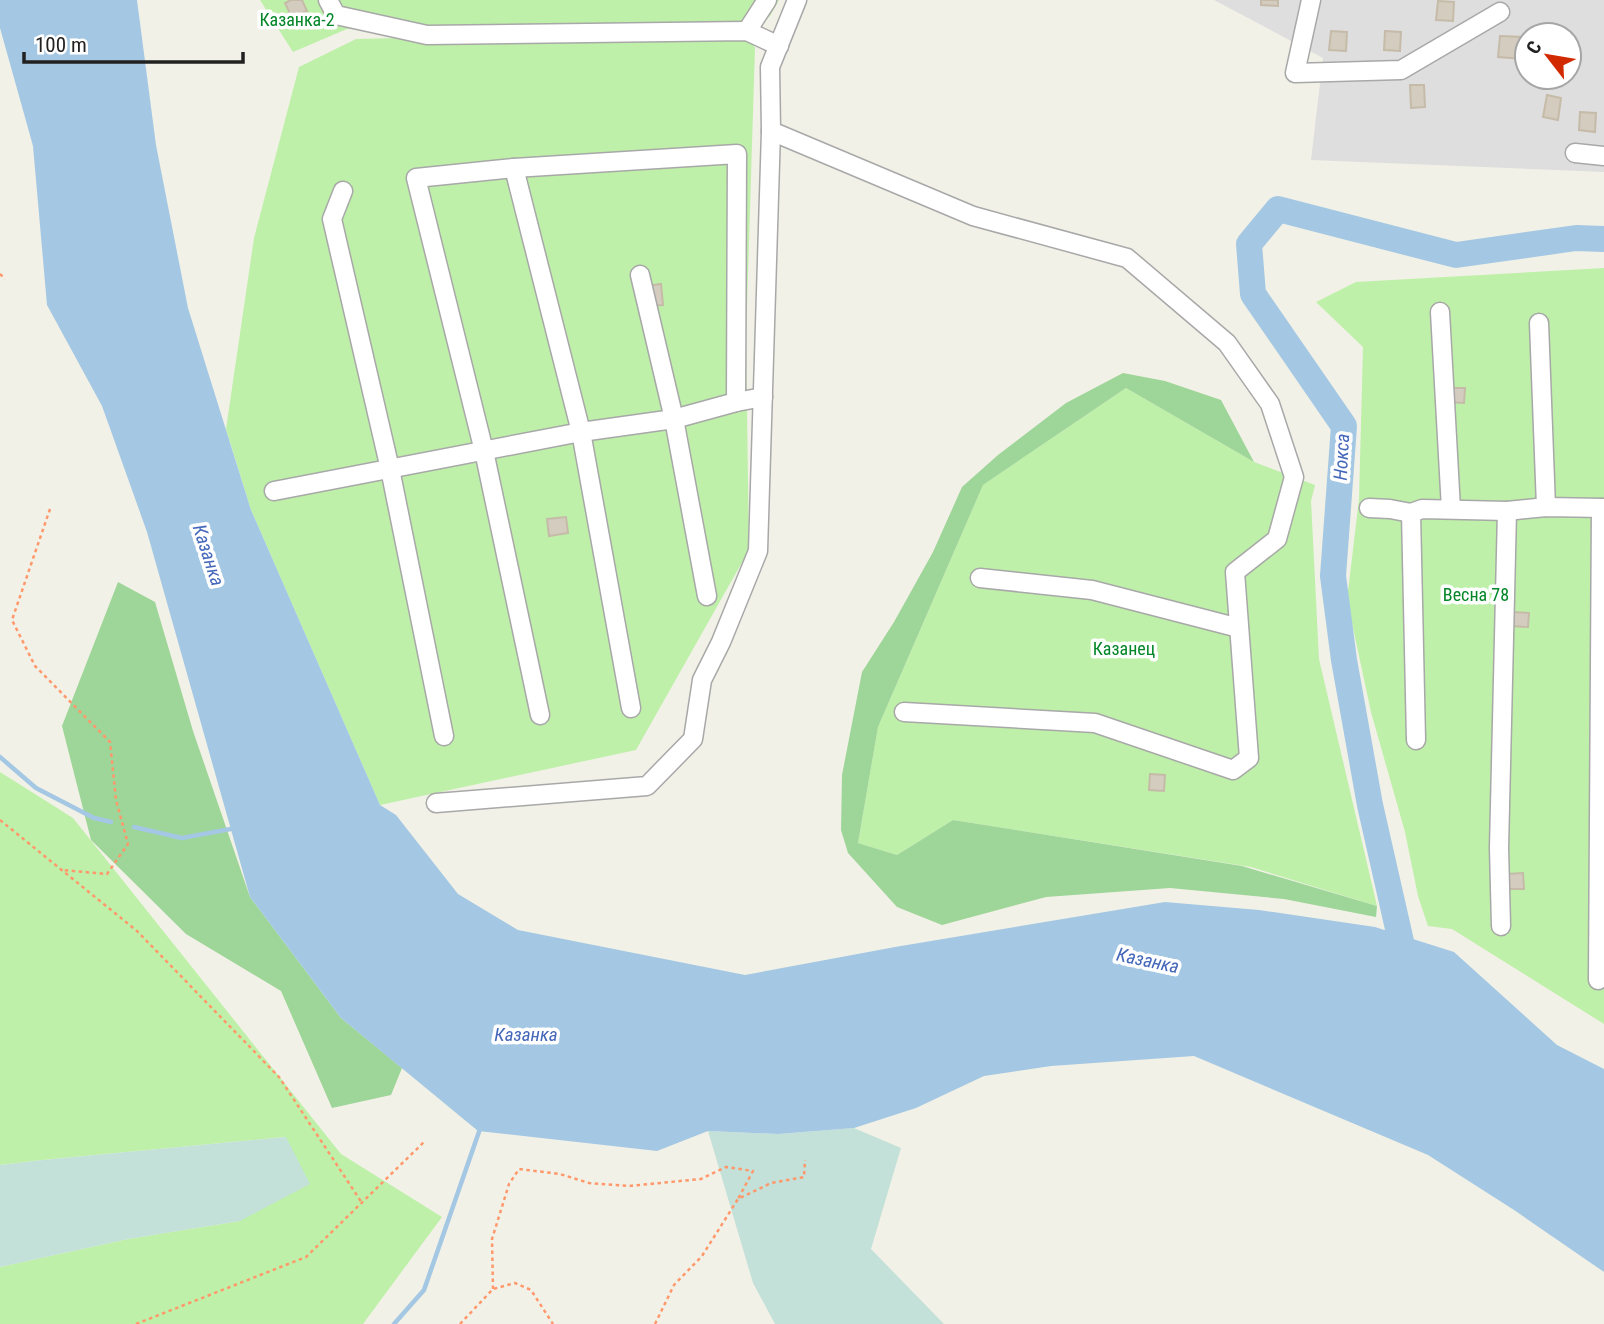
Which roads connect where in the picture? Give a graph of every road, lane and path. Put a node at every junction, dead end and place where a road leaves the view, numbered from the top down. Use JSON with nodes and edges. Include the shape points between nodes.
{"nodes":[{"id":1,"x":328,"y":0,"type":"edge"},
{"id":2,"x":767,"y":0,"type":"edge"},
{"id":3,"x":797,"y":0,"type":"edge"},
{"id":4,"x":1311,"y":0,"type":"edge"},
{"id":5,"x":1500,"y":12,"type":"dead end"},
{"id":6,"x":747,"y":31,"type":"junction"},
{"id":7,"x":779,"y":46,"type":"junction"},
{"id":8,"x":771,"y":131,"type":"junction"},
{"id":9,"x":1576,"y":153,"type":"dead end"},
{"id":10,"x":1604,"y":156,"type":"edge"},
{"id":11,"x":514,"y":168,"type":"junction"},
{"id":12,"x":343,"y":191,"type":"dead end"},
{"id":13,"x":0,"y":274,"type":"edge"},
{"id":14,"x":640,"y":275,"type":"dead end"},
{"id":15,"x":5,"y":279,"type":"dead end"},
{"id":16,"x":1440,"y":312,"type":"dead end"},
{"id":17,"x":1539,"y":323,"type":"dead end"},
{"id":18,"x":763,"y":397,"type":"junction"},
{"id":19,"x":736,"y":402,"type":"junction"},
{"id":20,"x":674,"y":419,"type":"junction"},
{"id":21,"x":581,"y":432,"type":"junction"},
{"id":22,"x":484,"y":451,"type":"junction"},
{"id":23,"x":390,"y":469,"type":"junction"},
{"id":24,"x":274,"y":491,"type":"dead end"},
{"id":25,"x":1546,"y":507,"type":"junction"},
{"id":26,"x":1369,"y":508,"type":"dead end"},
{"id":27,"x":1603,"y":508,"type":"edge"},
{"id":28,"x":50,"y":509,"type":"dead end"},
{"id":29,"x":1451,"y":509,"type":"junction"},
{"id":30,"x":1507,"y":511,"type":"junction"},
{"id":31,"x":1411,"y":513,"type":"junction"},
{"id":32,"x":980,"y":578,"type":"dead end"},
{"id":33,"x":707,"y":596,"type":"dead end"},
{"id":34,"x":1239,"y":628,"type":"junction"},
{"id":35,"x":631,"y":708,"type":"dead end"},
{"id":36,"x":904,"y":712,"type":"dead end"},
{"id":37,"x":541,"y":715,"type":"dead end"},
{"id":38,"x":444,"y":736,"type":"dead end"},
{"id":39,"x":1416,"y":740,"type":"dead end"},
{"id":40,"x":436,"y":803,"type":"dead end"},
{"id":41,"x":0,"y":820,"type":"edge"},
{"id":42,"x":62,"y":870,"type":"junction"},
{"id":43,"x":1501,"y":926,"type":"dead end"},
{"id":44,"x":1598,"y":980,"type":"dead end"},
{"id":45,"x":424,"y":1142,"type":"dead end"},
{"id":46,"x":806,"y":1160,"type":"dead end"},
{"id":47,"x":738,"y":1199,"type":"junction"},
{"id":48,"x":362,"y":1203,"type":"junction"},
{"id":49,"x":493,"y":1289,"type":"junction"},
{"id":50,"x":136,"y":1324,"type":"edge"},
{"id":51,"x":460,"y":1324,"type":"edge"},
{"id":52,"x":553,"y":1324,"type":"edge"},
{"id":53,"x":655,"y":1324,"type":"edge"}],
"edges":[{"from":1,"to":6,"type":"street","via":[[336,15],[427,34]]},
{"from":2,"to":6,"type":"street"},
{"from":3,"to":7,"type":"street"},
{"from":4,"to":5,"type":"street","via":[[1295,73],[1401,69]]},
{"from":6,"to":7,"type":"street"},
{"from":7,"to":8,"type":"street","via":[[770,67]]},
{"from":8,"to":18,"type":"street"},
{"from":8,"to":34,"type":"street","via":[[973,216],[1127,258],[1227,343],[1270,404],[1294,477],[1277,539],[1235,572]]},
{"from":9,"to":10,"type":"street"},
{"from":11,"to":19,"type":"street","via":[[737,154]]},
{"from":11,"to":21,"type":"street"},
{"from":11,"to":22,"type":"street","via":[[416,178]]},
{"from":12,"to":23,"type":"street","via":[[332,219]]},
{"from":13,"to":15,"type":"path"},
{"from":14,"to":20,"type":"street"},
{"from":16,"to":29,"type":"street"},
{"from":17,"to":25,"type":"street"},
{"from":18,"to":19,"type":"street"},
{"from":18,"to":40,"type":"street","via":[[758,551],[702,680],[693,739],[647,786]]},
{"from":19,"to":20,"type":"street"},
{"from":20,"to":21,"type":"street"},
{"from":20,"to":33,"type":"street"},
{"from":21,"to":22,"type":"street"},
{"from":21,"to":35,"type":"street"},
{"from":22,"to":23,"type":"street"},
{"from":22,"to":37,"type":"street"},
{"from":23,"to":24,"type":"street"},
{"from":23,"to":38,"type":"street"},
{"from":25,"to":27,"type":"street"},
{"from":25,"to":30,"type":"street"},
{"from":26,"to":31,"type":"street"},
{"from":27,"to":44,"type":"street"},
{"from":28,"to":42,"type":"path","via":[[12,620],[35,666],[110,742],[116,800],[128,844],[107,874]]},
{"from":29,"to":30,"type":"street"},
{"from":29,"to":31,"type":"street"},
{"from":30,"to":43,"type":"street"},
{"from":31,"to":39,"type":"street"},
{"from":32,"to":34,"type":"street","via":[[1092,590]]},
{"from":34,"to":36,"type":"street","via":[[1249,758],[1233,770],[1095,723]]},
{"from":41,"to":42,"type":"path"},
{"from":42,"to":48,"type":"path","via":[[137,931],[279,1077]]},
{"from":45,"to":48,"type":"path"},
{"from":46,"to":47,"type":"path","via":[[804,1177],[771,1183]]},
{"from":47,"to":49,"type":"path","via":[[754,1171],[726,1167],[702,1179],[629,1186],[519,1169],[509,1184],[492,1239]]},
{"from":47,"to":53,"type":"path","via":[[702,1256],[674,1284]]},
{"from":48,"to":50,"type":"path","via":[[306,1257]]},
{"from":49,"to":51,"type":"path"},
{"from":49,"to":52,"type":"path","via":[[515,1283],[531,1290]]}]}
